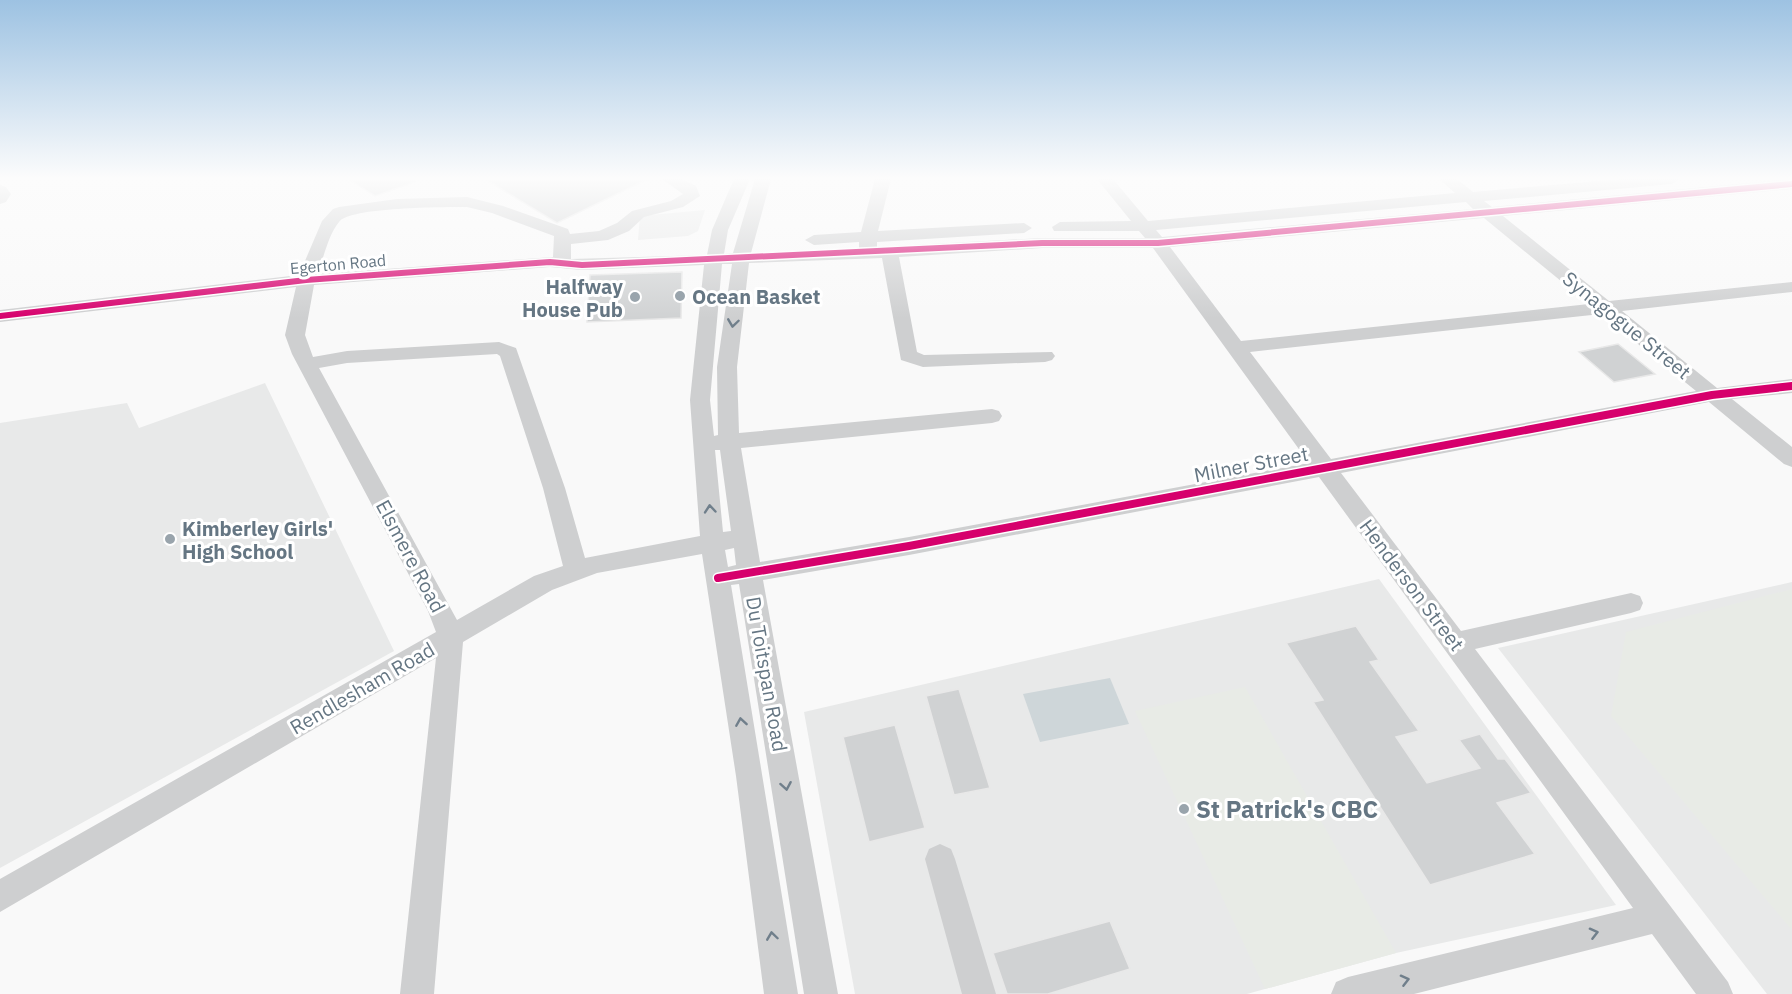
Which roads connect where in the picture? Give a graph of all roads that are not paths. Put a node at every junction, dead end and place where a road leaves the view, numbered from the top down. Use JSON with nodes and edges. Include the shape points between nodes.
{"nodes":[{"id":1,"x":328,"y":225,"type":"edge"},
{"id":2,"x":541,"y":225,"type":"edge"},
{"id":3,"x":625,"y":225,"type":"edge"},
{"id":4,"x":722,"y":225,"type":"edge"},
{"id":5,"x":750,"y":225,"type":"edge"},
{"id":6,"x":872,"y":225,"type":"edge"},
{"id":7,"x":1151,"y":225,"type":"edge"},
{"id":8,"x":1352,"y":225,"type":"edge"},
{"id":9,"x":1504,"y":225,"type":"edge"},
{"id":10,"x":1144,"y":226,"type":"junction"},
{"id":11,"x":561,"y":240,"type":"junction"},
{"id":12,"x":1158,"y":243,"type":"junction"},
{"id":13,"x":868,"y":244,"type":"junction"},
{"id":14,"x":742,"y":251,"type":"junction"},
{"id":15,"x":717,"y":252,"type":"junction"},
{"id":16,"x":890,"y":252,"type":"junction"},
{"id":17,"x":558,"y":261,"type":"junction"},
{"id":18,"x":306,"y":280,"type":"junction"},
{"id":19,"x":1792,"y":287,"type":"edge"},
{"id":20,"x":1606,"y":308,"type":"junction"},
{"id":21,"x":0,"y":316,"type":"edge"},
{"id":22,"x":1234,"y":348,"type":"junction"},
{"id":23,"x":1045,"y":356,"type":"dead end"},
{"id":24,"x":308,"y":364,"type":"junction"},
{"id":25,"x":1792,"y":386,"type":"edge"},
{"id":26,"x":1712,"y":395,"type":"junction"},
{"id":27,"x":992,"y":416,"type":"dead end"},
{"id":28,"x":729,"y":440,"type":"junction"},
{"id":29,"x":704,"y":445,"type":"junction"},
{"id":30,"x":1792,"y":459,"type":"edge"},
{"id":31,"x":1323,"y":467,"type":"junction"},
{"id":32,"x":745,"y":537,"type":"junction"},
{"id":33,"x":712,"y":542,"type":"junction"},
{"id":34,"x":576,"y":570,"type":"junction"},
{"id":35,"x":749,"y":571,"type":"junction"},
{"id":36,"x":717,"y":578,"type":"junction"},
{"id":37,"x":1630,"y":603,"type":"dead end"},
{"id":38,"x":451,"y":637,"type":"junction"},
{"id":39,"x":1456,"y":643,"type":"junction"},
{"id":40,"x":940,"y":859,"type":"dead end"},
{"id":41,"x":0,"y":896,"type":"edge"},
{"id":42,"x":1659,"y":916,"type":"junction"},
{"id":43,"x":417,"y":994,"type":"edge"},
{"id":44,"x":781,"y":994,"type":"edge"},
{"id":45,"x":821,"y":994,"type":"edge"},
{"id":46,"x":979,"y":994,"type":"edge"},
{"id":47,"x":1348,"y":994,"type":"edge"},
{"id":48,"x":1716,"y":994,"type":"edge"}],
"edges":[{"from":1,"to":18,"type":"street","name":"Elsmere Road"},
{"from":2,"to":11,"type":"street","name":"Elsmere Road","via":[[561,233]]},
{"from":3,"to":11,"type":"street","via":[[607,235]]},
{"from":4,"to":15,"type":"street","name":"Du Toitspan Road"},
{"from":5,"to":14,"type":"street","name":"Du Toitspan Road"},
{"from":6,"to":13,"type":"street"},
{"from":7,"to":10,"type":"street"},
{"from":8,"to":12,"type":"street"},
{"from":9,"to":20,"type":"street","name":"Synagogue Street"},
{"from":10,"to":12,"type":"street","name":"Henderson Street"},
{"from":10,"to":13,"type":"street","via":[[1042,228]]},
{"from":11,"to":17,"type":"street"},
{"from":12,"to":16,"type":"street","via":[[1042,243]]},
{"from":12,"to":22,"type":"street","name":"Henderson Street"},
{"from":13,"to":14,"type":"street","name":"Egerton Road"},
{"from":13,"to":16,"type":"street"},
{"from":14,"to":15,"type":"street","name":"Egerton Road"},
{"from":14,"to":28,"type":"street","name":"Du Toitspan Road","one_way":true,"via":[[727,367]]},
{"from":15,"to":17,"type":"street","name":"Egerton Road","via":[[582,265]]},
{"from":15,"to":29,"type":"street","name":"Du Toitspan Road","via":[[702,362]]},
{"from":16,"to":23,"type":"street","via":[[908,356],[923,362]]},
{"from":17,"to":18,"type":"street","name":"Egerton Road"},
{"from":18,"to":21,"type":"street","name":"Egerton Road"},
{"from":18,"to":24,"type":"street","name":"Elsmere Road","via":[[295,335]]},
{"from":19,"to":20,"type":"street"},
{"from":20,"to":22,"type":"street"},
{"from":20,"to":26,"type":"street","name":"Synagogue Street"},
{"from":22,"to":31,"type":"street","name":"Henderson Street"},
{"from":24,"to":34,"type":"street","via":[[347,357],[499,348],[509,352],[554,488]]},
{"from":24,"to":38,"type":"street","name":"Elsmere Road"},
{"from":25,"to":26,"type":"street","name":"Milner Street"},
{"from":26,"to":30,"type":"street","name":"Synagogue Street"},
{"from":26,"to":31,"type":"street","name":"Milner Street"},
{"from":27,"to":28,"type":"street"},
{"from":28,"to":29,"type":"street"},
{"from":28,"to":32,"type":"street","name":"Du Toitspan Road"},
{"from":33,"to":29,"type":"street","name":"Du Toitspan Road","one_way":true},
{"from":31,"to":35,"type":"street","name":"Milner Street","via":[[909,546]]},
{"from":31,"to":39,"type":"street","name":"Henderson Street"},
{"from":32,"to":33,"type":"street","name":"Rendlesham Road"},
{"from":32,"to":35,"type":"street","name":"Du Toitspan Road"},
{"from":33,"to":34,"type":"street","name":"Rendlesham Road"},
{"from":33,"to":36,"type":"street","name":"Du Toitspan Road"},
{"from":34,"to":38,"type":"street","name":"Rendlesham Road","via":[[543,583]]},
{"from":35,"to":36,"type":"street","name":"Milner Street"},
{"from":35,"to":45,"type":"street","name":"Du Toitspan Road","one_way":true},
{"from":44,"to":36,"type":"street","name":"Du Toitspan Road","one_way":true},
{"from":37,"to":39,"type":"street"},
{"from":38,"to":41,"type":"street","name":"Rendlesham Road"},
{"from":38,"to":43,"type":"street","name":"Elsmere Road"},
{"from":39,"to":42,"type":"street","name":"Henderson Street"},
{"from":40,"to":46,"type":"street"},
{"from":47,"to":42,"type":"street","one_way":true},
{"from":42,"to":48,"type":"street","name":"Henderson Street"}]}
